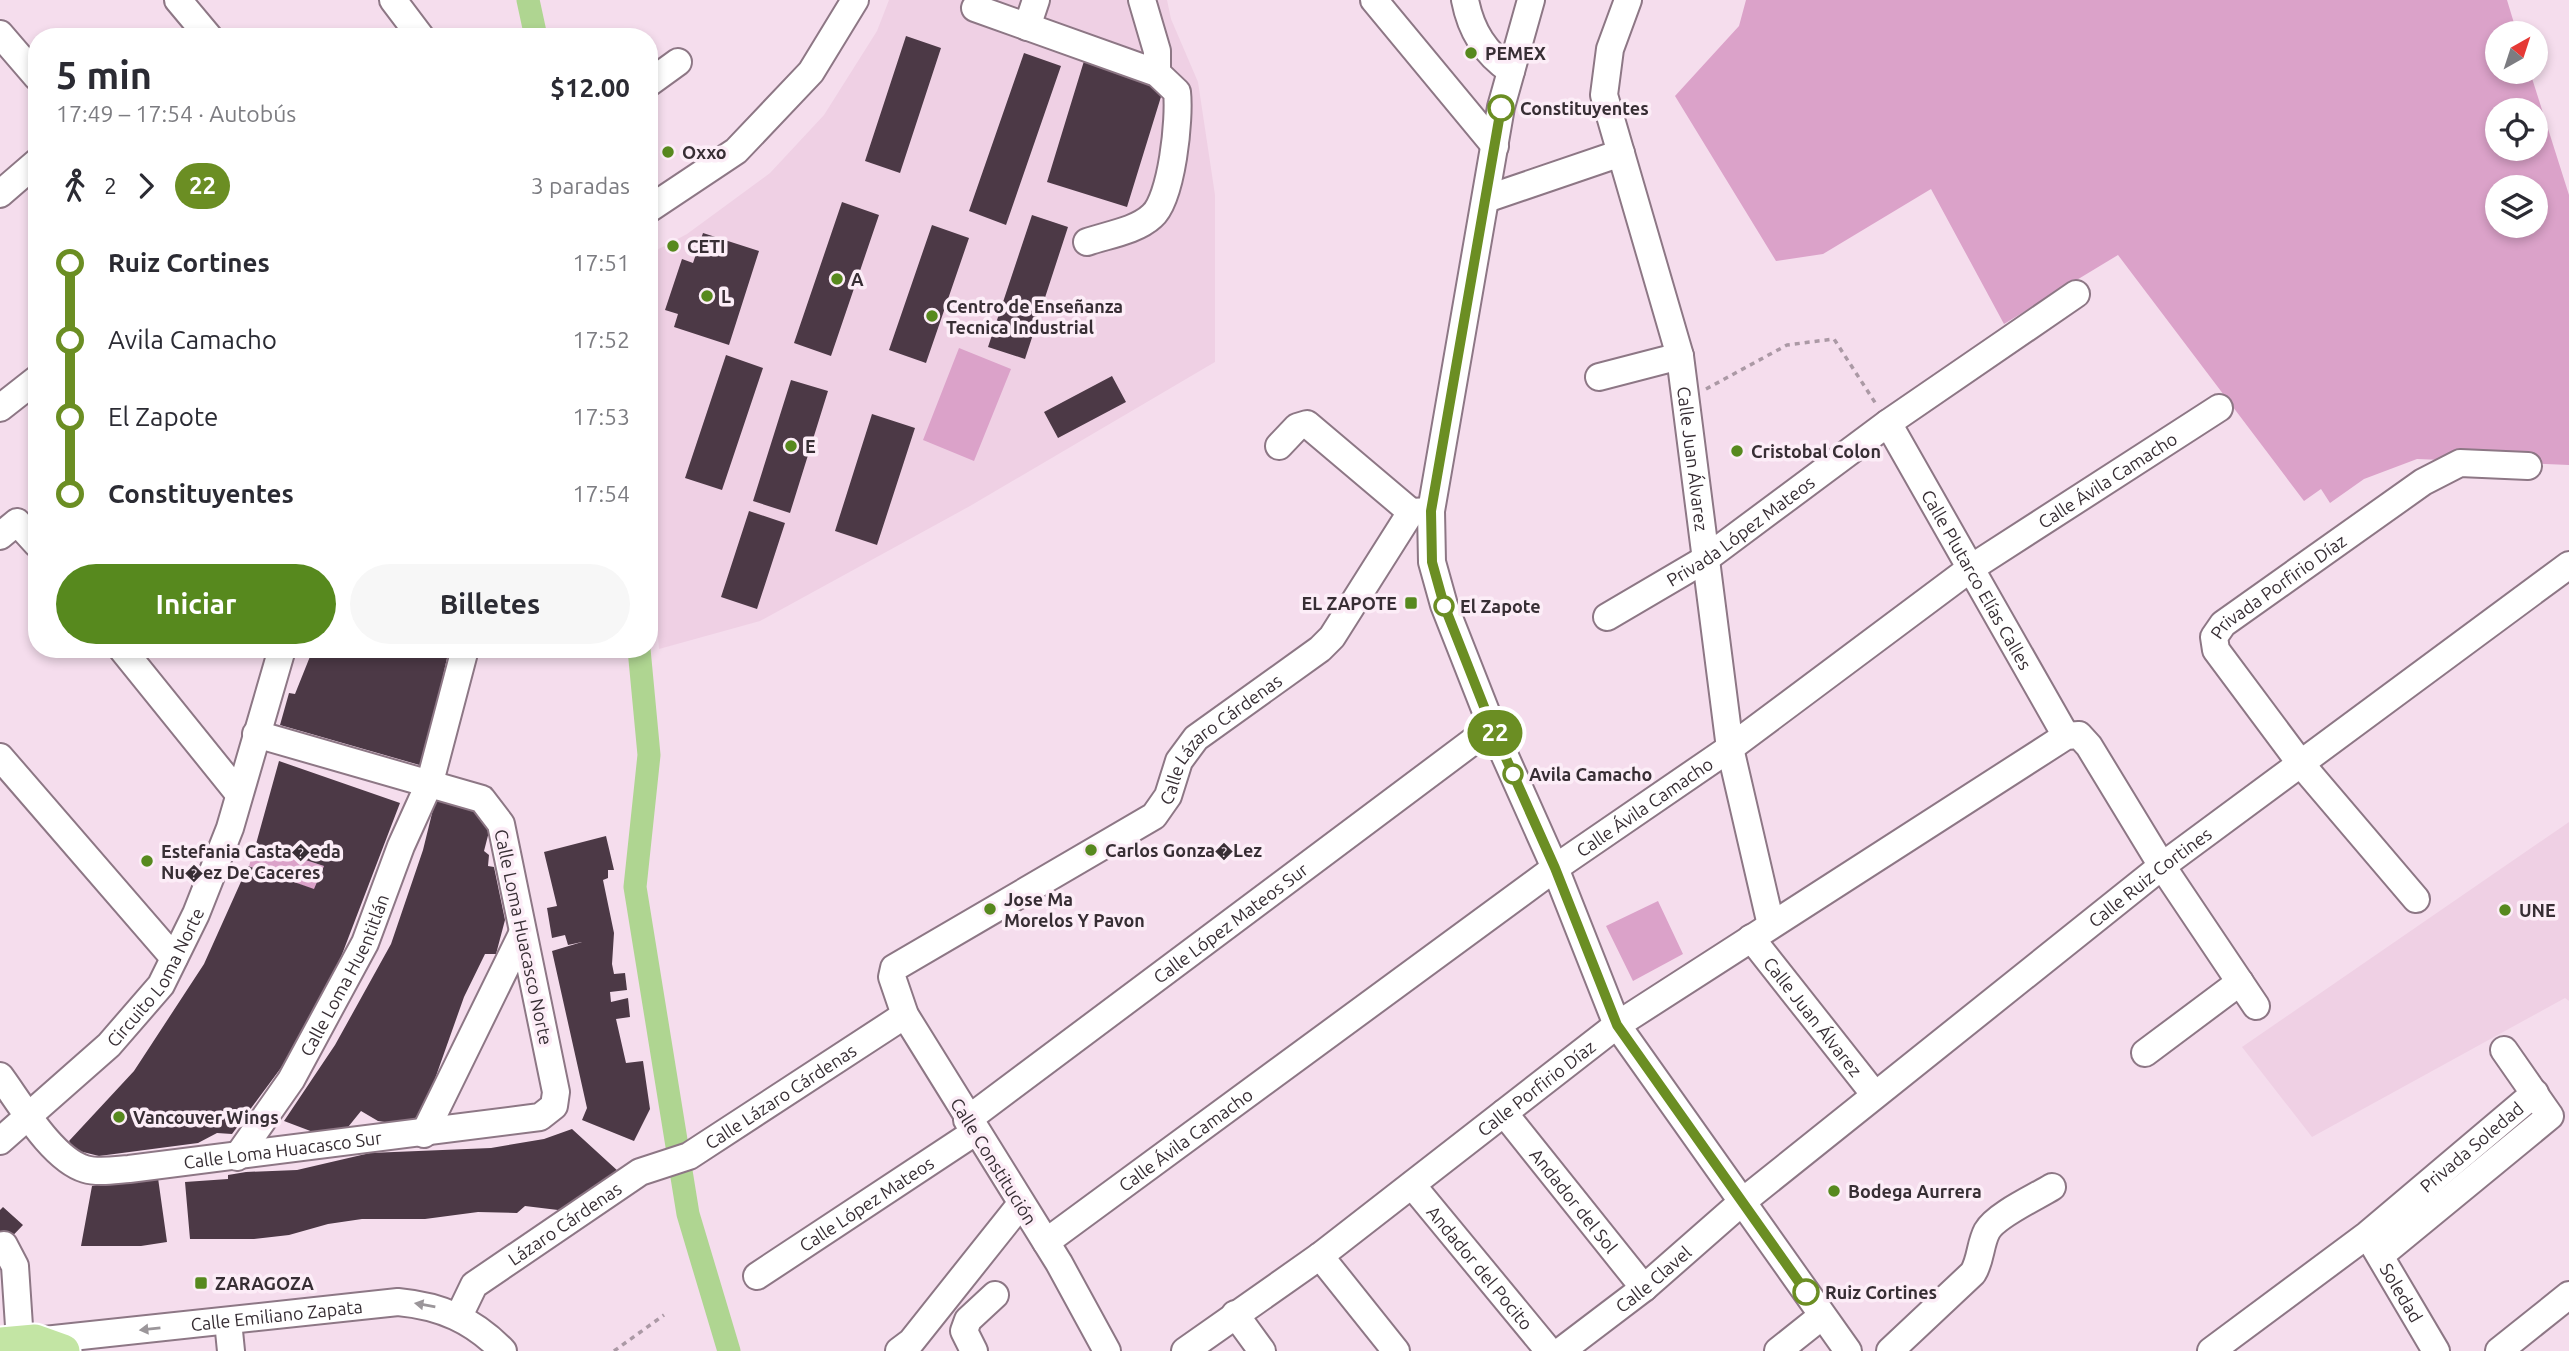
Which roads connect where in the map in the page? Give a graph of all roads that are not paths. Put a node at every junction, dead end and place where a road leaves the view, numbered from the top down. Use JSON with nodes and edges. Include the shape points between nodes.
{"nodes":[{"id":1,"x":178,"y":0,"type":"edge"},
{"id":2,"x":393,"y":0,"type":"edge"},
{"id":3,"x":855,"y":0,"type":"edge"},
{"id":4,"x":1036,"y":0,"type":"edge"},
{"id":5,"x":1142,"y":0,"type":"edge"},
{"id":6,"x":1374,"y":0,"type":"edge"},
{"id":7,"x":1465,"y":0,"type":"edge"},
{"id":8,"x":1531,"y":0,"type":"edge"},
{"id":9,"x":1628,"y":0,"type":"edge"},
{"id":10,"x":968,"y":3,"type":"edge"},
{"id":11,"x":1027,"y":27,"type":"junction"},
{"id":12,"x":201,"y":28,"type":"edge"},
{"id":13,"x":414,"y":28,"type":"edge"},
{"id":14,"x":0,"y":34,"type":"edge"},
{"id":15,"x":678,"y":62,"type":"dead end"},
{"id":16,"x":28,"y":67,"type":"edge"},
{"id":17,"x":1511,"y":71,"type":"junction"},
{"id":18,"x":1157,"y":74,"type":"junction"},
{"id":19,"x":658,"y":76,"type":"edge"},
{"id":20,"x":1495,"y":146,"type":"junction"},
{"id":21,"x":1621,"y":153,"type":"junction"},
{"id":22,"x":28,"y":170,"type":"edge"},
{"id":23,"x":0,"y":194,"type":"edge"},
{"id":24,"x":1486,"y":199,"type":"junction"},
{"id":25,"x":658,"y":203,"type":"edge"},
{"id":26,"x":1087,"y":243,"type":"dead end"},
{"id":27,"x":2076,"y":294,"type":"dead end"},
{"id":28,"x":1680,"y":356,"type":"junction"},
{"id":29,"x":1599,"y":377,"type":"dead end"},
{"id":30,"x":28,"y":386,"type":"edge"},
{"id":31,"x":0,"y":408,"type":"edge"},
{"id":32,"x":2219,"y":408,"type":"dead end"},
{"id":33,"x":1888,"y":423,"type":"junction"},
{"id":34,"x":1279,"y":446,"type":"dead end"},
{"id":35,"x":2528,"y":466,"type":"dead end"},
{"id":36,"x":1421,"y":511,"type":"junction"},
{"id":37,"x":9,"y":529,"type":"edge"},
{"id":38,"x":28,"y":539,"type":"edge"},
{"id":39,"x":1704,"y":560,"type":"junction"},
{"id":40,"x":2569,"y":565,"type":"edge"},
{"id":41,"x":1970,"y":568,"type":"junction"},
{"id":42,"x":1606,"y":617,"type":"dead end"},
{"id":43,"x":129,"y":658,"type":"edge"},
{"id":44,"x":279,"y":658,"type":"edge"},
{"id":45,"x":463,"y":658,"type":"edge"},
{"id":46,"x":1492,"y":727,"type":"junction"},
{"id":47,"x":256,"y":734,"type":"junction"},
{"id":48,"x":2072,"y":736,"type":"junction"},
{"id":49,"x":1731,"y":748,"type":"junction"},
{"id":50,"x":0,"y":757,"type":"edge"},
{"id":51,"x":2301,"y":764,"type":"junction"},
{"id":52,"x":430,"y":782,"type":"junction"},
{"id":53,"x":239,"y":794,"type":"junction"},
{"id":54,"x":2162,"y":866,"type":"junction"},
{"id":55,"x":1555,"y":868,"type":"junction"},
{"id":56,"x":2416,"y":899,"type":"dead end"},
{"id":57,"x":1761,"y":932,"type":"junction"},
{"id":58,"x":522,"y":934,"type":"junction"},
{"id":59,"x":174,"y":958,"type":"junction"},
{"id":60,"x":894,"y":968,"type":"joint"},
{"id":61,"x":2240,"y":982,"type":"junction"},
{"id":62,"x":2256,"y":1006,"type":"dead end"},
{"id":63,"x":905,"y":1015,"type":"junction"},
{"id":64,"x":1617,"y":1025,"type":"junction"},
{"id":65,"x":2504,"y":1050,"type":"dead end"},
{"id":66,"x":2145,"y":1052,"type":"dead end"},
{"id":67,"x":0,"y":1076,"type":"edge"},
{"id":68,"x":1875,"y":1095,"type":"junction"},
{"id":69,"x":554,"y":1107,"type":"joint"},
{"id":70,"x":1504,"y":1113,"type":"junction"},
{"id":71,"x":30,"y":1116,"type":"junction"},
{"id":72,"x":971,"y":1126,"type":"junction"},
{"id":73,"x":424,"y":1135,"type":"junction"},
{"id":74,"x":0,"y":1141,"type":"edge"},
{"id":75,"x":689,"y":1156,"type":"joint"},
{"id":76,"x":237,"y":1157,"type":"junction"},
{"id":77,"x":1412,"y":1185,"type":"junction"},
{"id":78,"x":2052,"y":1187,"type":"dead end"},
{"id":79,"x":1742,"y":1202,"type":"junction"},
{"id":80,"x":1020,"y":1205,"type":"junction"},
{"id":81,"x":1046,"y":1242,"type":"junction"},
{"id":82,"x":4,"y":1245,"type":"dead end"},
{"id":83,"x":2374,"y":1245,"type":"junction"},
{"id":84,"x":1320,"y":1256,"type":"junction"},
{"id":85,"x":757,"y":1276,"type":"dead end"},
{"id":86,"x":1644,"y":1288,"type":"junction"},
{"id":87,"x":995,"y":1295,"type":"dead end"},
{"id":88,"x":2569,"y":1295,"type":"edge"},
{"id":89,"x":1235,"y":1314,"type":"junction"},
{"id":90,"x":459,"y":1316,"type":"junction"},
{"id":91,"x":1822,"y":1316,"type":"junction"},
{"id":92,"x":228,"y":1321,"type":"junction"},
{"id":93,"x":21,"y":1342,"type":"edge"},
{"id":94,"x":231,"y":1351,"type":"edge"},
{"id":95,"x":503,"y":1351,"type":"edge"},
{"id":96,"x":900,"y":1351,"type":"edge"},
{"id":97,"x":974,"y":1351,"type":"edge"},
{"id":98,"x":1107,"y":1351,"type":"edge"},
{"id":99,"x":1185,"y":1351,"type":"edge"},
{"id":100,"x":1262,"y":1351,"type":"edge"},
{"id":101,"x":1396,"y":1351,"type":"edge"},
{"id":102,"x":1549,"y":1351,"type":"edge"},
{"id":103,"x":1561,"y":1351,"type":"edge"},
{"id":104,"x":1778,"y":1351,"type":"edge"},
{"id":105,"x":1847,"y":1351,"type":"edge"},
{"id":106,"x":1890,"y":1351,"type":"edge"},
{"id":107,"x":2211,"y":1351,"type":"edge"},
{"id":108,"x":2436,"y":1351,"type":"edge"},
{"id":109,"x":2499,"y":1351,"type":"edge"}],
"edges":[{"from":1,"to":12,"type":"street"},
{"from":2,"to":13,"type":"street"},
{"from":3,"to":25,"type":"street","via":[[811,72],[736,151]]},
{"from":4,"to":11,"type":"street"},
{"from":5,"to":18,"type":"street","via":[[1157,51]]},
{"from":6,"to":20,"type":"street"},
{"from":7,"to":17,"type":"street","via":[[1480,41],[1492,58]]},
{"from":8,"to":17,"type":"street"},
{"from":9,"to":21,"type":"street","name":"Calle Juan Álvarez","via":[[1610,50],[1605,94]]},
{"from":10,"to":11,"type":"street"},
{"from":11,"to":18,"type":"street"},
{"from":14,"to":16,"type":"street"},
{"from":15,"to":19,"type":"street"},
{"from":17,"to":20,"type":"street"},
{"from":18,"to":26,"type":"street","via":[[1177,92],[1180,113],[1162,203],[1138,225]]},
{"from":20,"to":24,"type":"street"},
{"from":21,"to":24,"type":"street"},
{"from":21,"to":28,"type":"street","name":"Calle Juan Álvarez"},
{"from":22,"to":23,"type":"street"},
{"from":24,"to":36,"type":"street"},
{"from":27,"to":33,"type":"street","name":"Privada López Mateos"},
{"from":28,"to":29,"type":"street"},
{"from":28,"to":39,"type":"street","name":"Calle Juan Álvarez"},
{"from":30,"to":31,"type":"street"},
{"from":32,"to":41,"type":"street","name":"Calle Ávila Camacho"},
{"from":33,"to":39,"type":"street","name":"Privada López Mateos"},
{"from":33,"to":41,"type":"street","name":"Calle Plutarco Elías Calles"},
{"from":34,"to":36,"type":"street","via":[[1297,427],[1307,424]]},
{"from":35,"to":51,"type":"street","name":"Privada Porfirio Díaz","via":[[2460,463],[2423,482],[2223,624],[2214,637],[2216,650]]},
{"from":36,"to":46,"type":"street","via":[[1444,605]]},
{"from":36,"to":60,"type":"street","name":"Calle Lázaro Cárdenas","via":[[1332,637],[1196,738],[1179,761],[1168,796],[1154,816]]},
{"from":37,"to":38,"type":"street"},
{"from":39,"to":42,"type":"street","name":"Privada López Mateos"},
{"from":39,"to":49,"type":"street","name":"Calle Juan Álvarez"},
{"from":40,"to":51,"type":"street","name":"Calle Ruiz Cortines"},
{"from":41,"to":48,"type":"street","name":"Calle Plutarco Elías Calles"},
{"from":41,"to":49,"type":"street","name":"Calle Ávila Camacho"},
{"from":43,"to":53,"type":"street"},
{"from":44,"to":47,"type":"street","name":"Circuito Loma Norte"},
{"from":45,"to":52,"type":"street","name":"Calle Loma Huentitlán"},
{"from":46,"to":55,"type":"street"},
{"from":46,"to":72,"type":"street","name":"Calle López Mateos Sur"},
{"from":47,"to":52,"type":"street","name":"Calle Loma Huacasco Norte"},
{"from":47,"to":53,"type":"street","name":"Circuito Loma Norte"},
{"from":48,"to":54,"type":"street","name":"Calle Plutarco Elías Calles","via":[[2089,747]]},
{"from":48,"to":57,"type":"street","name":"Calle Porfirio Díaz"},
{"from":49,"to":55,"type":"street","name":"Calle Ávila Camacho"},
{"from":49,"to":57,"type":"street","name":"Calle Juan Álvarez"},
{"from":50,"to":59,"type":"street"},
{"from":51,"to":54,"type":"street","name":"Calle Ruiz Cortines"},
{"from":51,"to":56,"type":"street","name":"Privada Porfirio Díaz"},
{"from":52,"to":58,"type":"street","name":"Calle Loma Huacasco Norte","via":[[482,799],[501,824]]},
{"from":52,"to":76,"type":"street","name":"Calle Loma Huentitlán","via":[[365,943],[291,1080]]},
{"from":53,"to":59,"type":"street","name":"Circuito Loma Norte","via":[[230,828]]},
{"from":54,"to":61,"type":"street","name":"Calle Plutarco Elías Calles"},
{"from":54,"to":68,"type":"street","name":"Calle Ruiz Cortines"},
{"from":55,"to":64,"type":"street"},
{"from":55,"to":81,"type":"street","name":"Calle Ávila Camacho"},
{"from":57,"to":64,"type":"street","name":"Calle Porfirio Díaz"},
{"from":57,"to":68,"type":"street","name":"Calle Juan Álvarez"},
{"from":58,"to":69,"type":"street","name":"Calle Loma Huacasco Norte","via":[[556,1092]]},
{"from":58,"to":73,"type":"street"},
{"from":59,"to":71,"type":"street","name":"Circuito Loma Norte","via":[[161,985],[109,1045]]},
{"from":60,"to":63,"type":"street","name":"Calle Constitución","via":[[892,977]]},
{"from":61,"to":62,"type":"street","name":"Calle Plutarco Elías Calles"},
{"from":61,"to":66,"type":"street"},
{"from":63,"to":72,"type":"street","name":"Calle Constitución"},
{"from":63,"to":75,"type":"street","name":"Calle Lázaro Cárdenas"},
{"from":64,"to":70,"type":"street","name":"Calle Porfirio Díaz"},
{"from":64,"to":79,"type":"street"},
{"from":65,"to":83,"type":"street","name":"Privada Soledad","via":[[2549,1112],[2547,1120]]},
{"from":67,"to":71,"type":"street","name":"Calle Loma Huacasco Sur"},
{"from":68,"to":79,"type":"street","name":"Calle Ruiz Cortines"},
{"from":69,"to":73,"type":"street","name":"Calle Loma Huacasco Sur","via":[[540,1117]]},
{"from":70,"to":77,"type":"street","name":"Calle Porfirio Díaz"},
{"from":70,"to":86,"type":"street","name":"Andador del Sol"},
{"from":71,"to":74,"type":"street","name":"Circuito Loma Norte"},
{"from":71,"to":76,"type":"street","name":"Calle Loma Huacasco Sur","via":[[58,1151],[88,1170]]},
{"from":72,"to":80,"type":"street","name":"Calle Constitución"},
{"from":72,"to":85,"type":"street","name":"Calle López Mateos"},
{"from":73,"to":76,"type":"street","name":"Calle Loma Huacasco Sur"},
{"from":75,"to":90,"type":"street","name":"Lázaro Cárdenas","via":[[640,1172],[474,1285]]},
{"from":77,"to":84,"type":"street","name":"Calle Porfirio Díaz"},
{"from":77,"to":102,"type":"street","name":"Andador del Pocito"},
{"from":78,"to":106,"type":"street","via":[[1993,1223],[1973,1273]]},
{"from":79,"to":86,"type":"street","name":"Calle Clavel"},
{"from":79,"to":91,"type":"street"},
{"from":80,"to":81,"type":"street","name":"Calle Constitución"},
{"from":80,"to":96,"type":"street"},
{"from":81,"to":98,"type":"street","name":"Calle Constitución"},
{"from":82,"to":93,"type":"street","via":[[15,1266]]},
{"from":83,"to":107,"type":"street","name":"Privada Soledad"},
{"from":83,"to":108,"type":"street","name":"Soledad"},
{"from":84,"to":89,"type":"street","name":"Calle Porfirio Díaz"},
{"from":84,"to":101,"type":"street"},
{"from":86,"to":103,"type":"street","name":"Calle Clavel"},
{"from":87,"to":97,"type":"street","via":[[968,1320],[964,1331]]},
{"from":88,"to":109,"type":"street"},
{"from":89,"to":99,"type":"street","name":"Calle Porfirio Díaz"},
{"from":89,"to":100,"type":"street"},
{"from":90,"to":92,"type":"street","name":"Calle Emiliano Zapata","one_way":true,"via":[[442,1308],[398,1302]]},
{"from":90,"to":95,"type":"street","name":"Calle Emiliano Zapata"},
{"from":91,"to":104,"type":"street"},
{"from":91,"to":105,"type":"street"},
{"from":92,"to":93,"type":"street","name":"Calle Emiliano Zapata","one_way":true},
{"from":92,"to":94,"type":"street"}]}
